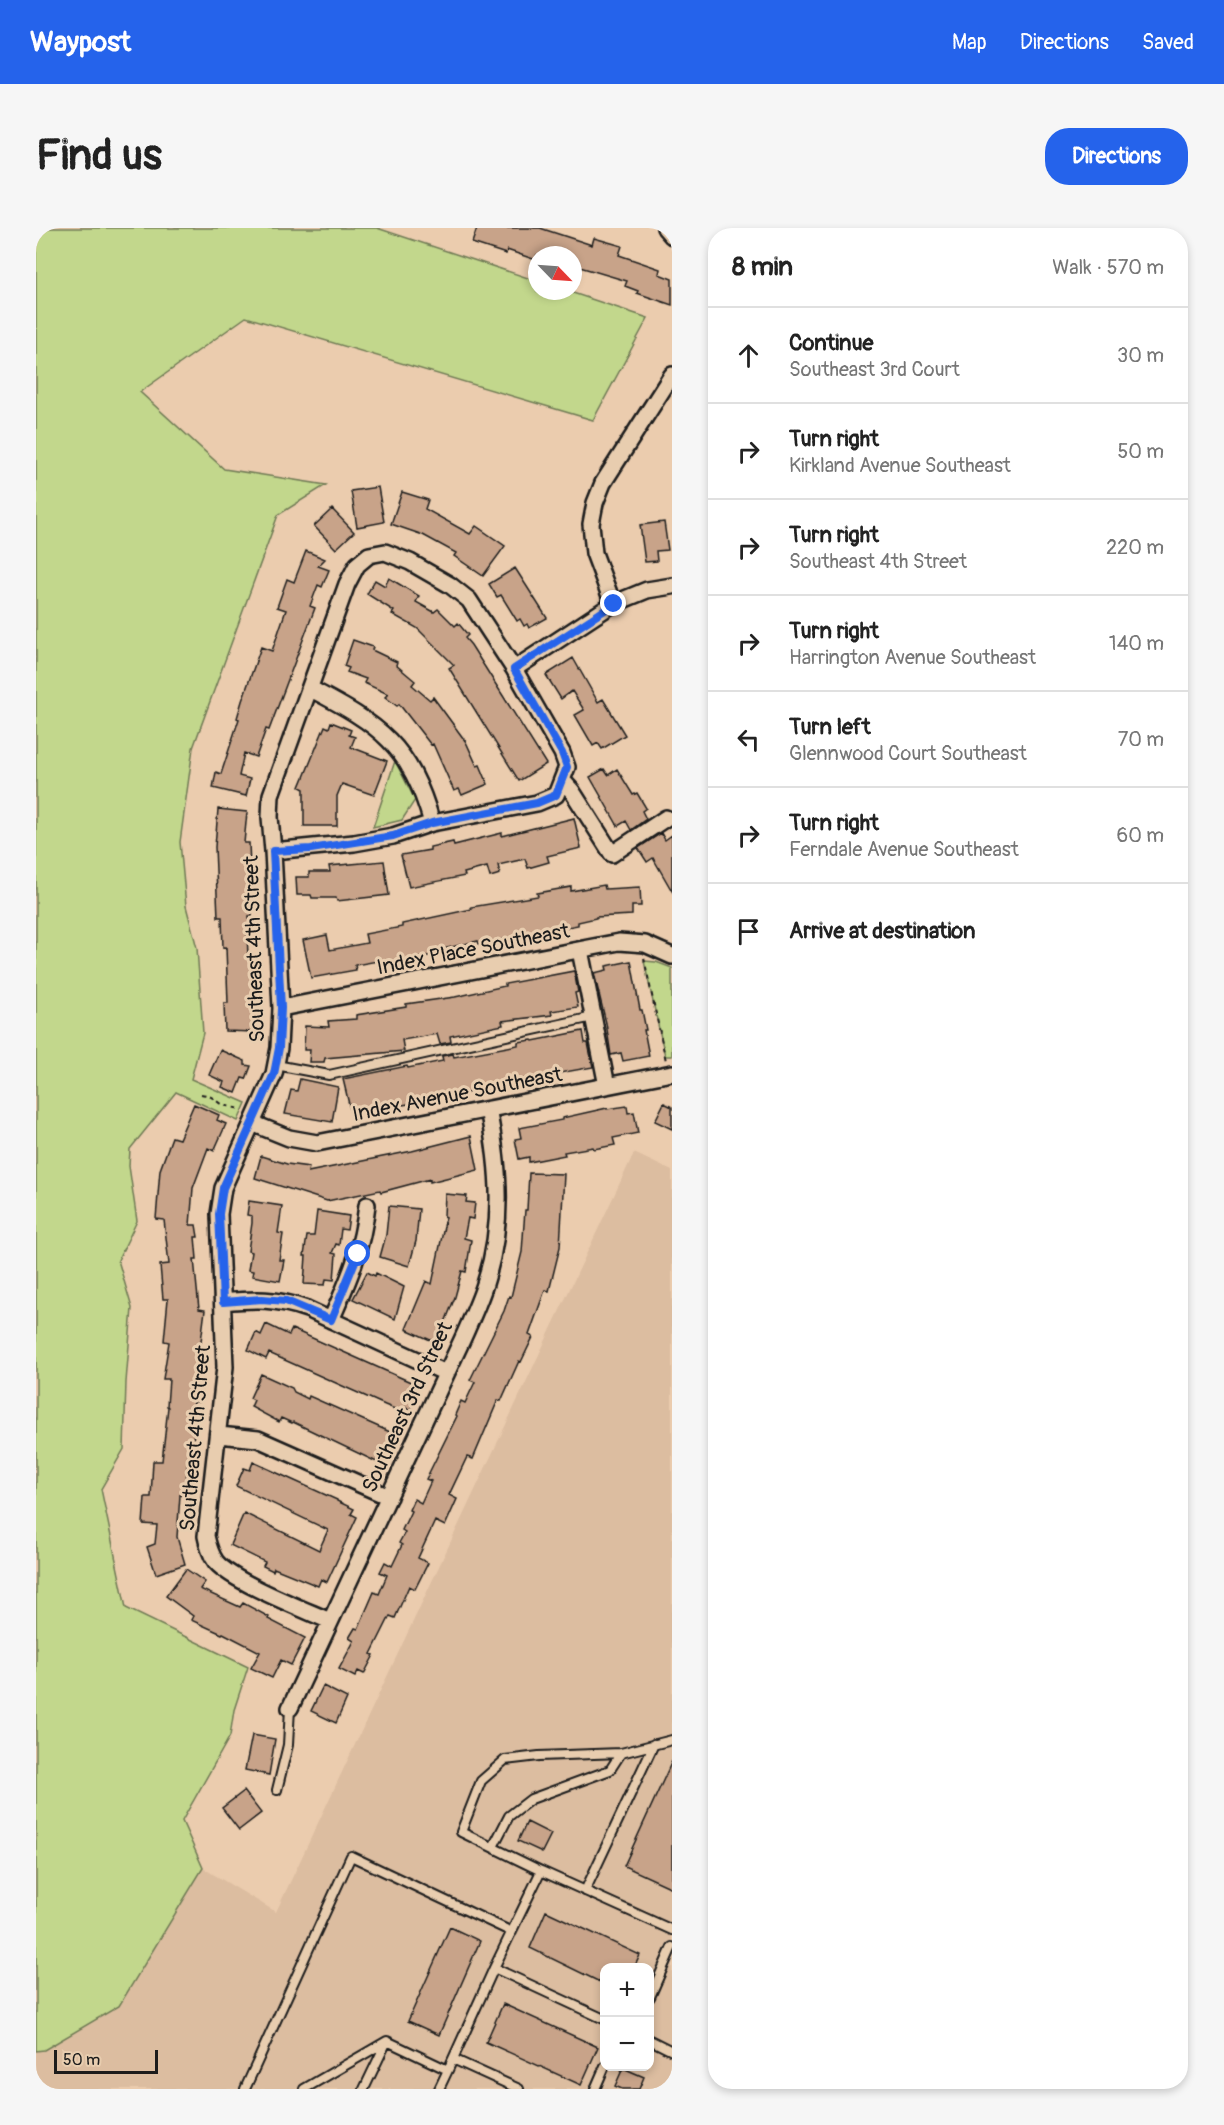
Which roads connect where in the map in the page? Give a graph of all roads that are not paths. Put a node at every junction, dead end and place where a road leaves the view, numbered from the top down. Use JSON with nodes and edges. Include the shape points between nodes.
{"nodes":[{"id":1,"x":665,"y":228,"type":"edge"},
{"id":2,"x":672,"y":236,"type":"edge"},
{"id":3,"x":672,"y":375,"type":"edge"},
{"id":4,"x":672,"y":586,"type":"edge"},
{"id":5,"x":614,"y":604,"type":"junction"},
{"id":6,"x":514,"y":669,"type":"junction"},
{"id":7,"x":311,"y":689,"type":"junction"},
{"id":8,"x":563,"y":781,"type":"junction"},
{"id":9,"x":666,"y":818,"type":"dead end"},
{"id":10,"x":432,"y":823,"type":"junction"},
{"id":11,"x":273,"y":851,"type":"junction"},
{"id":12,"x":580,"y":950,"type":"junction"},
{"id":13,"x":672,"y":956,"type":"edge"},
{"id":14,"x":281,"y":1008,"type":"junction"},
{"id":15,"x":593,"y":1017,"type":"junction"},
{"id":16,"x":276,"y":1065,"type":"junction"},
{"id":17,"x":670,"y":1073,"type":"edge"},
{"id":18,"x":607,"y":1086,"type":"junction"},
{"id":19,"x":488,"y":1110,"type":"junction"},
{"id":20,"x":253,"y":1120,"type":"junction"},
{"id":21,"x":367,"y":1205,"type":"dead end"},
{"id":22,"x":223,"y":1302,"type":"junction"},
{"id":23,"x":331,"y":1320,"type":"junction"},
{"id":24,"x":446,"y":1373,"type":"junction"},
{"id":25,"x":219,"y":1435,"type":"junction"},
{"id":26,"x":389,"y":1497,"type":"junction"},
{"id":27,"x":330,"y":1621,"type":"junction"},
{"id":28,"x":290,"y":1708,"type":"joint"},
{"id":29,"x":672,"y":1740,"type":"edge"},
{"id":30,"x":654,"y":1744,"type":"junction"},
{"id":31,"x":621,"y":1753,"type":"junction"},
{"id":32,"x":277,"y":1790,"type":"dead end"},
{"id":33,"x":493,"y":1847,"type":"junction"},
{"id":34,"x":541,"y":1871,"type":"junction"},
{"id":35,"x":585,"y":1891,"type":"junction"},
{"id":36,"x":672,"y":1930,"type":"edge"},
{"id":37,"x":512,"y":1932,"type":"junction"},
{"id":38,"x":672,"y":1947,"type":"edge"},
{"id":39,"x":495,"y":1968,"type":"junction"},
{"id":40,"x":654,"y":1988,"type":"edge"},
{"id":41,"x":600,"y":2017,"type":"edge"},
{"id":42,"x":387,"y":2041,"type":"junction"},
{"id":43,"x":654,"y":2042,"type":"edge"},
{"id":44,"x":672,"y":2050,"type":"edge"},
{"id":45,"x":453,"y":2059,"type":"junction"},
{"id":46,"x":448,"y":2070,"type":"junction"},
{"id":47,"x":603,"y":2071,"type":"edge"},
{"id":48,"x":245,"y":2089,"type":"edge"},
{"id":49,"x":304,"y":2089,"type":"edge"},
{"id":50,"x":364,"y":2089,"type":"edge"},
{"id":51,"x":439,"y":2089,"type":"edge"},
{"id":52,"x":519,"y":2089,"type":"edge"},
{"id":53,"x":595,"y":2089,"type":"edge"}],
"edges":[{"from":1,"to":2,"type":"street"},
{"from":3,"to":5,"type":"street","via":[[603,483],[595,503],[591,524],[594,553]]},
{"from":4,"to":5,"type":"street","via":[[647,590]]},
{"from":5,"to":6,"type":"street"},
{"from":6,"to":7,"type":"street","name":"Southeast 4th Street","via":[[469,600],[450,585],[386,552],[369,555],[357,565]]},
{"from":6,"to":8,"type":"street","via":[[562,753],[567,767]]},
{"from":7,"to":10,"type":"street","via":[[356,712],[389,738],[410,765]]},
{"from":7,"to":11,"type":"street","name":"Southeast 4th Street","via":[[271,795]]},
{"from":8,"to":9,"type":"street","via":[[612,854]]},
{"from":8,"to":10,"type":"street","via":[[556,795],[537,803]]},
{"from":10,"to":11,"type":"street","via":[[354,843]]},
{"from":11,"to":14,"type":"street","name":"Southeast 4th Street"},
{"from":12,"to":13,"type":"street","name":"Index Place Southeast","via":[[619,942],[640,944]]},
{"from":12,"to":14,"type":"street","name":"Index Place Southeast"},
{"from":12,"to":15,"type":"street"},
{"from":14,"to":16,"type":"street","name":"Southeast 4th Street"},
{"from":15,"to":16,"type":"lane","via":[[329,1074]]},
{"from":15,"to":18,"type":"street"},
{"from":16,"to":20,"type":"street","name":"Southeast 4th Street"},
{"from":17,"to":18,"type":"street","name":"Index Avenue Southeast"},
{"from":18,"to":19,"type":"street","name":"Index Avenue Southeast"},
{"from":19,"to":20,"type":"street","name":"Index Avenue Southeast","via":[[317,1143],[289,1138]]},
{"from":19,"to":24,"type":"street","name":"Southeast 3rd Street","via":[[500,1194],[496,1235],[485,1284]]},
{"from":20,"to":22,"type":"street","name":"Southeast 4th Street","via":[[223,1188],[219,1214]]},
{"from":21,"to":23,"type":"street","via":[[358,1254]]},
{"from":22,"to":23,"type":"street","via":[[286,1301]]},
{"from":22,"to":25,"type":"street","name":"Southeast 4th Street","via":[[225,1367]]},
{"from":23,"to":24,"type":"street"},
{"from":24,"to":26,"type":"street","name":"Southeast 3rd Street"},
{"from":25,"to":26,"type":"street","via":[[258,1439]]},
{"from":25,"to":27,"type":"street","name":"Southeast 4th Street","via":[[206,1536],[210,1552],[232,1575]]},
{"from":26,"to":27,"type":"street","name":"Southeast 3rd Street"},
{"from":27,"to":28,"type":"street","name":"Southeast 3rd Street"},
{"from":28,"to":32,"type":"lane","via":[[288,1745]]},
{"from":29,"to":30,"type":"lane"},
{"from":30,"to":31,"type":"lane"},
{"from":30,"to":35,"type":"lane"},
{"from":31,"to":33,"type":"lane","via":[[610,1770],[531,1799],[509,1816]]},
{"from":31,"to":33,"type":"lane","via":[[505,1760],[480,1781],[461,1832]]},
{"from":33,"to":34,"type":"lane"},
{"from":34,"to":35,"type":"lane"},
{"from":34,"to":37,"type":"lane"},
{"from":35,"to":36,"type":"lane"},
{"from":37,"to":39,"type":"lane"},
{"from":37,"to":48,"type":"lane","via":[[351,1856]]},
{"from":38,"to":40,"type":"lane"},
{"from":39,"to":41,"type":"lane"},
{"from":39,"to":45,"type":"lane"},
{"from":42,"to":46,"type":"lane"},
{"from":42,"to":49,"type":"lane"},
{"from":42,"to":50,"type":"lane"},
{"from":43,"to":44,"type":"lane"},
{"from":45,"to":46,"type":"lane"},
{"from":45,"to":52,"type":"lane"},
{"from":46,"to":51,"type":"lane"},
{"from":47,"to":53,"type":"lane"}]}
